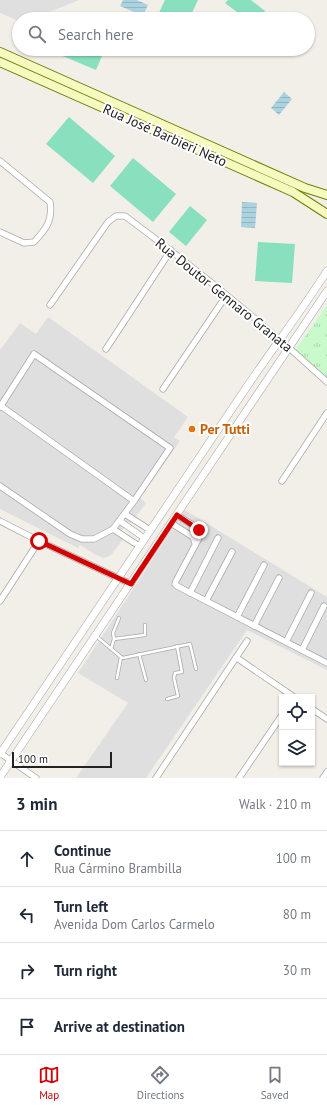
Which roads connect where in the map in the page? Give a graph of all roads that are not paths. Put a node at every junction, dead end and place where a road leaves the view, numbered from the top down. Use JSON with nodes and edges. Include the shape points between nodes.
{"nodes":[{"id":1,"x":0,"y":52,"type":"edge"},
{"id":2,"x":0,"y":62,"type":"edge"},
{"id":3,"x":0,"y":161,"type":"edge"},
{"id":4,"x":327,"y":195,"type":"edge"},
{"id":5,"x":327,"y":214,"type":"edge"},
{"id":6,"x":0,"y":232,"type":"edge"},
{"id":7,"x":171,"y":250,"type":"junction"},
{"id":8,"x":327,"y":271,"type":"edge"},
{"id":9,"x":327,"y":290,"type":"edge"},
{"id":10,"x":226,"y":296,"type":"junction"},
{"id":11,"x":50,"y":305,"type":"dead end"},
{"id":12,"x":279,"y":338,"type":"junction"},
{"id":13,"x":289,"y":347,"type":"junction"},
{"id":14,"x":106,"y":349,"type":"dead end"},
{"id":15,"x":327,"y":382,"type":"edge"},
{"id":16,"x":163,"y":389,"type":"dead end"},
{"id":17,"x":0,"y":406,"type":"edge"},
{"id":18,"x":327,"y":413,"type":"edge"},
{"id":19,"x":215,"y":434,"type":"junction"},
{"id":20,"x":226,"y":441,"type":"junction"},
{"id":21,"x":282,"y":481,"type":"dead end"},
{"id":22,"x":0,"y":486,"type":"edge"},
{"id":23,"x":134,"y":502,"type":"junction"},
{"id":24,"x":125,"y":514,"type":"junction"},
{"id":25,"x":177,"y":515,"type":"junction"},
{"id":26,"x":0,"y":521,"type":"edge"},
{"id":27,"x":120,"y":521,"type":"junction"},
{"id":28,"x":171,"y":523,"type":"junction"},
{"id":29,"x":113,"y":529,"type":"junction"},
{"id":30,"x":150,"y":530,"type":"junction"},
{"id":31,"x":144,"y":538,"type":"junction"},
{"id":32,"x":218,"y":538,"type":"dead end"},
{"id":33,"x":39,"y":541,"type":"junction"},
{"id":34,"x":195,"y":543,"type":"junction"},
{"id":35,"x":139,"y":546,"type":"junction"},
{"id":36,"x":232,"y":552,"type":"dead end"},
{"id":37,"x":264,"y":565,"type":"dead end"},
{"id":38,"x":118,"y":577,"type":"junction"},
{"id":39,"x":279,"y":578,"type":"dead end"},
{"id":40,"x":131,"y":584,"type":"junction"},
{"id":41,"x":190,"y":593,"type":"junction"},
{"id":42,"x":311,"y":593,"type":"dead end"},
{"id":43,"x":0,"y":601,"type":"edge"},
{"id":44,"x":206,"y":601,"type":"junction"},
{"id":45,"x":324,"y":606,"type":"dead end"},
{"id":46,"x":237,"y":617,"type":"junction"},
{"id":47,"x":119,"y":618,"type":"dead end"},
{"id":48,"x":145,"y":624,"type":"dead end"},
{"id":49,"x":254,"y":626,"type":"junction"},
{"id":50,"x":96,"y":636,"type":"junction"},
{"id":51,"x":114,"y":640,"type":"junction"},
{"id":52,"x":247,"y":641,"type":"dead end"},
{"id":53,"x":286,"y":642,"type":"junction"},
{"id":54,"x":177,"y":646,"type":"junction"},
{"id":55,"x":111,"y":649,"type":"junction"},
{"id":56,"x":302,"y":650,"type":"junction"},
{"id":57,"x":139,"y":654,"type":"junction"},
{"id":58,"x":121,"y":657,"type":"junction"},
{"id":59,"x":237,"y":658,"type":"junction"},
{"id":60,"x":327,"y":663,"type":"edge"},
{"id":61,"x":196,"y":669,"type":"dead end"},
{"id":62,"x":53,"y":675,"type":"junction"},
{"id":63,"x":117,"y":678,"type":"dead end"},
{"id":64,"x":146,"y":680,"type":"dead end"},
{"id":65,"x":64,"y":682,"type":"junction"},
{"id":66,"x":290,"y":694,"type":"edge"},
{"id":67,"x":167,"y":699,"type":"dead end"},
{"id":68,"x":315,"y":711,"type":"edge"},
{"id":69,"x":279,"y":719,"type":"edge"},
{"id":70,"x":327,"y":719,"type":"edge"},
{"id":71,"x":0,"y":753,"type":"edge"},
{"id":72,"x":11,"y":761,"type":"junction"},
{"id":73,"x":327,"y":772,"type":"edge"},
{"id":74,"x":0,"y":776,"type":"edge"},
{"id":75,"x":36,"y":778,"type":"edge"},
{"id":76,"x":156,"y":778,"type":"edge"},
{"id":77,"x":239,"y":778,"type":"edge"},
{"id":78,"x":323,"y":778,"type":"edge"}],
"edges":[{"from":1,"to":4,"type":"main road","name":"Rua José Barbieri Neto","via":[[305,188]]},
{"from":2,"to":5,"type":"main road","name":"Rua José Barbieri Neto","via":[[293,192]]},
{"from":3,"to":6,"type":"street","via":[[50,202],[52,211],[50,221],[34,242],[24,243]]},
{"from":7,"to":10,"type":"street","name":"Rua Doutor Gennaro Granata"},
{"from":7,"to":11,"type":"street","name":"Rua Doutor Gennaro Granata","via":[[125,216],[116,216],[108,222]]},
{"from":7,"to":14,"type":"street"},
{"from":8,"to":12,"type":"street"},
{"from":9,"to":13,"type":"street"},
{"from":10,"to":12,"type":"street","name":"Rua Doutor Gennaro Granata"},
{"from":10,"to":16,"type":"street"},
{"from":12,"to":13,"type":"street","name":"Rua Doutor Gennaro Granata"},
{"from":12,"to":19,"type":"street"},
{"from":13,"to":15,"type":"street","name":"Rua Doutor Gennaro Granata"},
{"from":13,"to":20,"type":"street"},
{"from":17,"to":23,"type":"street"},
{"from":17,"to":23,"type":"street","via":[[34,354],[170,448]]},
{"from":18,"to":21,"type":"street"},
{"from":19,"to":20,"type":"street"},
{"from":19,"to":30,"type":"street"},
{"from":20,"to":25,"type":"street"},
{"from":22,"to":29,"type":"street","via":[[70,534],[82,539],[94,539]]},
{"from":23,"to":24,"type":"street"},
{"from":24,"to":27,"type":"street"},
{"from":24,"to":30,"type":"street"},
{"from":25,"to":28,"type":"street"},
{"from":25,"to":34,"type":"street","via":[[199,529],[200,535]]},
{"from":26,"to":33,"type":"street"},
{"from":27,"to":29,"type":"street"},
{"from":27,"to":31,"type":"street"},
{"from":28,"to":34,"type":"street","via":[[193,537]]},
{"from":28,"to":40,"type":"street"},
{"from":29,"to":35,"type":"street"},
{"from":30,"to":31,"type":"street"},
{"from":31,"to":35,"type":"street"},
{"from":32,"to":41,"type":"street"},
{"from":33,"to":38,"type":"street"},
{"from":33,"to":43,"type":"street"},
{"from":34,"to":41,"type":"street","via":[[175,584]]},
{"from":35,"to":38,"type":"street"},
{"from":36,"to":44,"type":"street"},
{"from":37,"to":46,"type":"street"},
{"from":38,"to":40,"type":"street"},
{"from":38,"to":62,"type":"street"},
{"from":39,"to":49,"type":"street"},
{"from":40,"to":50,"type":"street"},
{"from":41,"to":44,"type":"street"},
{"from":42,"to":53,"type":"street"},
{"from":44,"to":46,"type":"street"},
{"from":45,"to":56,"type":"street"},
{"from":46,"to":49,"type":"street"},
{"from":47,"to":51,"type":"lane","via":[[113,633]]},
{"from":48,"to":51,"type":"lane","via":[[145,635]]},
{"from":49,"to":53,"type":"street"},
{"from":50,"to":55,"type":"lane"},
{"from":50,"to":65,"type":"street"},
{"from":51,"to":55,"type":"lane"},
{"from":52,"to":59,"type":"street"},
{"from":53,"to":56,"type":"street"},
{"from":54,"to":57,"type":"lane"},
{"from":54,"to":61,"type":"lane","via":[[190,644]]},
{"from":54,"to":67,"type":"lane","via":[[182,672],[175,673],[174,678],[178,696]]},
{"from":55,"to":58,"type":"lane"},
{"from":56,"to":60,"type":"street"},
{"from":57,"to":58,"type":"lane"},
{"from":57,"to":64,"type":"lane"},
{"from":58,"to":63,"type":"lane"},
{"from":59,"to":66,"type":"street"},
{"from":59,"to":76,"type":"street"},
{"from":62,"to":65,"type":"street"},
{"from":62,"to":71,"type":"street"},
{"from":65,"to":72,"type":"street"},
{"from":68,"to":70,"type":"street"},
{"from":69,"to":77,"type":"street"},
{"from":71,"to":72,"type":"street"},
{"from":72,"to":74,"type":"street"},
{"from":72,"to":75,"type":"street"},
{"from":73,"to":78,"type":"street"}]}
